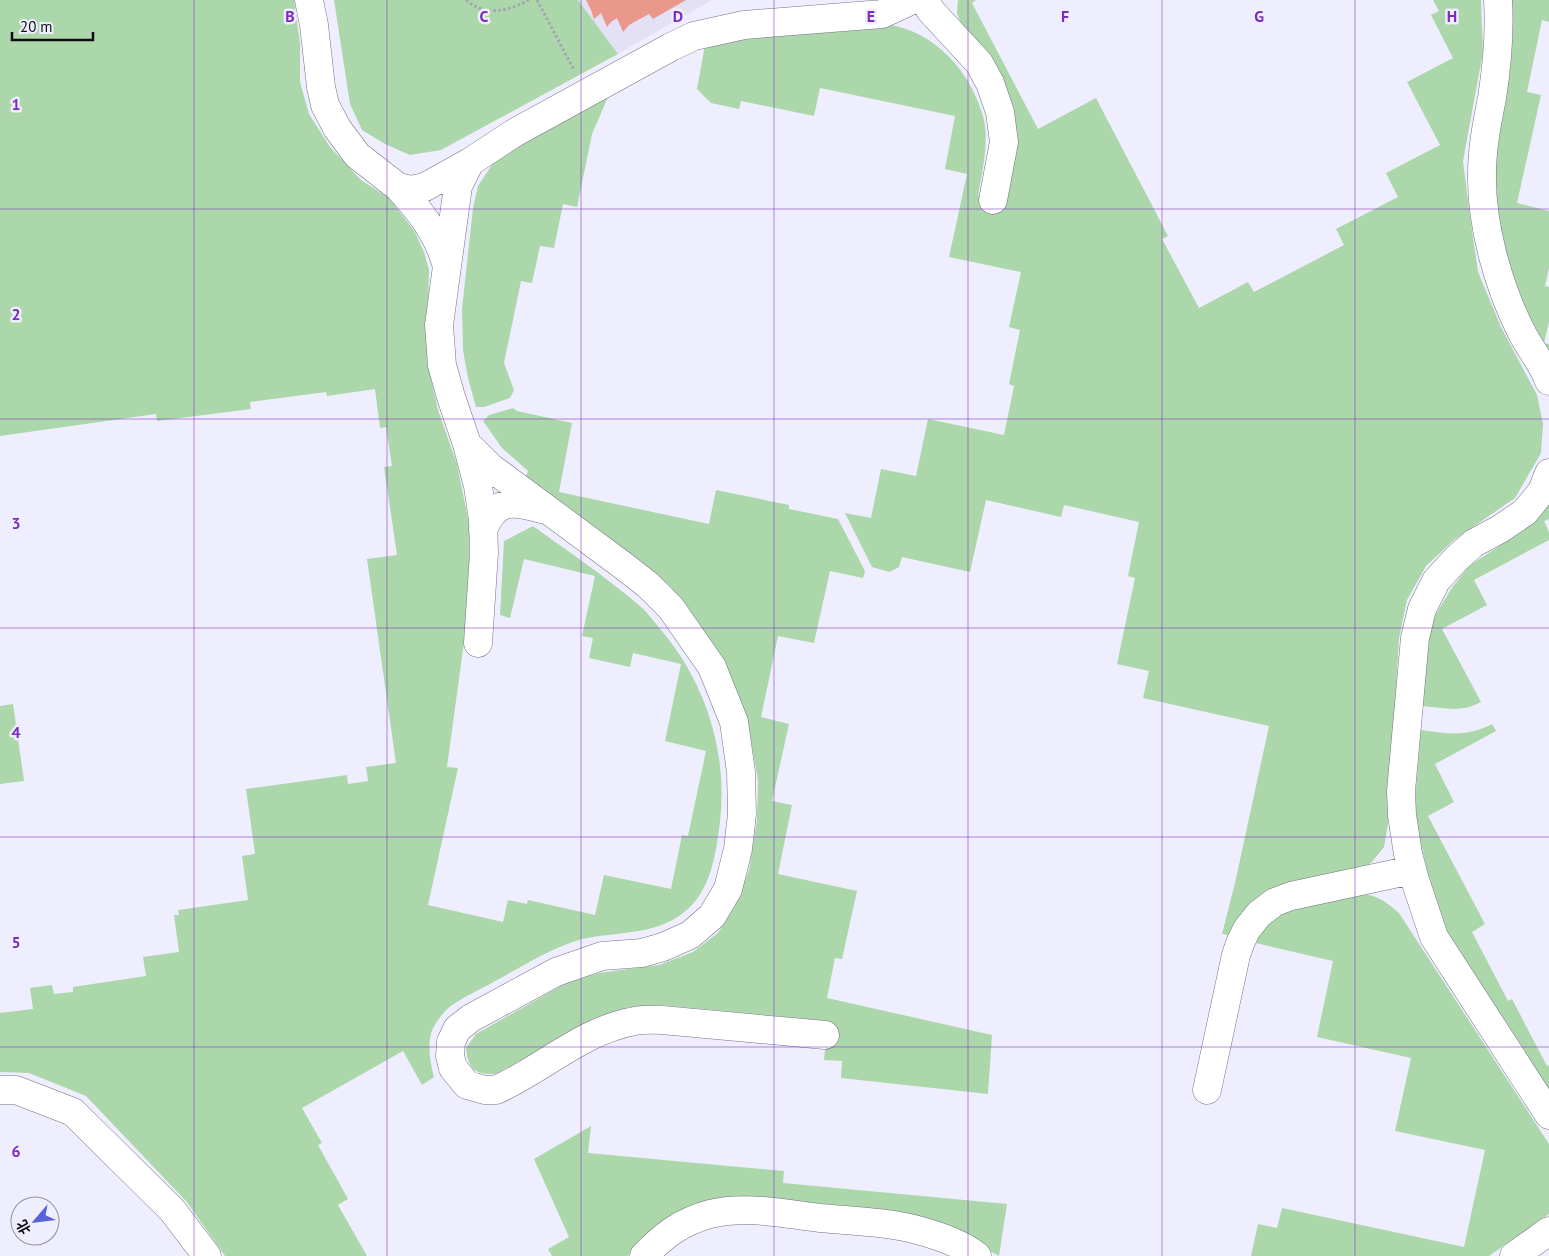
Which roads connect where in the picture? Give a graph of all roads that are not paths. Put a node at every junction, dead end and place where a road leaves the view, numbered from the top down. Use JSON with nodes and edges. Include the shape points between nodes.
{"nodes":[{"id":1,"x":309,"y":0,"type":"edge"},
{"id":2,"x":912,"y":0,"type":"edge"},
{"id":3,"x":926,"y":0,"type":"edge"},
{"id":4,"x":1498,"y":0,"type":"edge"},
{"id":5,"x":470,"y":162,"type":"junction"},
{"id":6,"x":398,"y":187,"type":"junction"},
{"id":7,"x":993,"y":200,"type":"dead end"},
{"id":8,"x":446,"y":263,"type":"junction"},
{"id":9,"x":1549,"y":381,"type":"edge"},
{"id":10,"x":467,"y":444,"type":"junction"},
{"id":11,"x":1549,"y":474,"type":"edge"},
{"id":12,"x":545,"y":509,"type":"junction"},
{"id":13,"x":483,"y":530,"type":"junction"},
{"id":14,"x":478,"y":642,"type":"dead end"},
{"id":15,"x":1412,"y":870,"type":"junction"},
{"id":16,"x":825,"y":1034,"type":"dead end"},
{"id":17,"x":0,"y":1090,"type":"edge"},
{"id":18,"x":1207,"y":1090,"type":"dead end"},
{"id":19,"x":1549,"y":1115,"type":"edge"},
{"id":20,"x":1549,"y":1231,"type":"edge"},
{"id":21,"x":207,"y":1256,"type":"edge"},
{"id":22,"x":644,"y":1256,"type":"edge"},
{"id":23,"x":976,"y":1256,"type":"edge"},
{"id":24,"x":1514,"y":1256,"type":"edge"}],
"edges":[{"from":1,"to":6,"type":"street","via":[[325,105],[357,155]]},
{"from":2,"to":5,"type":"street","via":[[882,14],[744,25],[694,36],[514,133]]},
{"from":3,"to":7,"type":"street","via":[[930,10],[979,63],[1000,112],[1004,142]]},
{"from":4,"to":9,"type":"street","via":[[1497,60],[1484,139],[1485,213],[1493,256],[1507,300]]},
{"from":5,"to":6,"type":"street","via":[[425,187],[411,190]]},
{"from":5,"to":8,"type":"street","via":[[458,186]]},
{"from":6,"to":8,"type":"street","via":[[432,229]]},
{"from":8,"to":10,"type":"street","via":[[439,325],[442,365]]},
{"from":10,"to":12,"type":"street","via":[[490,467]]},
{"from":10,"to":13,"type":"street","via":[[478,486]]},
{"from":11,"to":15,"type":"street","via":[[1542,491],[1525,512],[1474,543],[1456,559],[1436,581],[1422,609],[1415,638],[1402,790],[1402,815]]},
{"from":12,"to":13,"type":"street","via":[[510,503],[489,516]]},
{"from":12,"to":16,"type":"street","via":[[621,564],[672,608],[712,667],[734,722],[741,772],[742,814],[738,850],[728,889],[712,916],[690,935],[642,953],[602,956],[556,972],[471,1018],[458,1029],[451,1042],[453,1068],[467,1085],[496,1090],[586,1038],[635,1021],[662,1020]]},
{"from":13,"to":14,"type":"street"},
{"from":15,"to":18,"type":"street","via":[[1291,896],[1275,902],[1259,914],[1247,929],[1236,955]]},
{"from":15,"to":19,"type":"street","via":[[1434,937]]},
{"from":17,"to":21,"type":"street","via":[[16,1090],[73,1112],[172,1210]]},
{"from":20,"to":24,"type":"street"},
{"from":22,"to":23,"type":"street","via":[[664,1236],[688,1221],[712,1214],[744,1211],[898,1226],[923,1231]]}]}
